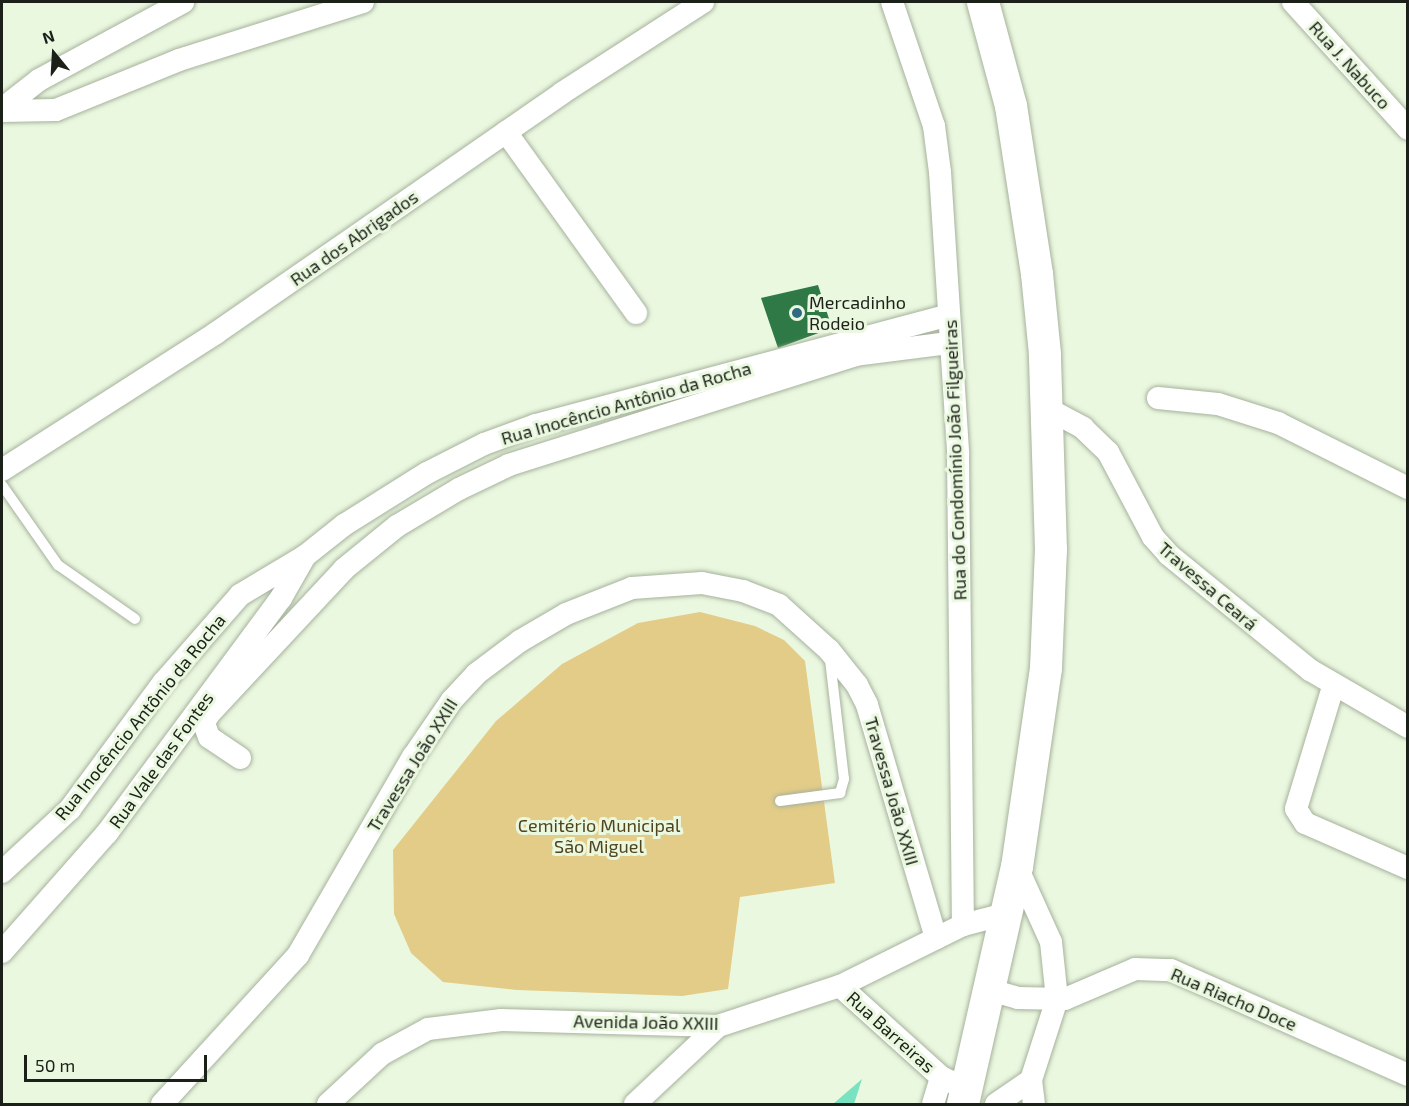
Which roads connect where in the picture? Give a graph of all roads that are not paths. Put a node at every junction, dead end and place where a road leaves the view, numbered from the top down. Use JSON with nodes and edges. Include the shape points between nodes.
{"nodes":[{"id":1,"x":183,"y":2,"type":"edge"},
{"id":2,"x":363,"y":2,"type":"edge"},
{"id":3,"x":703,"y":2,"type":"edge"},
{"id":4,"x":892,"y":2,"type":"edge"},
{"id":5,"x":983,"y":2,"type":"edge"},
{"id":6,"x":1293,"y":2,"type":"edge"},
{"id":7,"x":2,"y":110,"type":"edge"},
{"id":8,"x":1407,"y":129,"type":"edge"},
{"id":9,"x":506,"y":132,"type":"junction"},
{"id":10,"x":636,"y":313,"type":"dead end"},
{"id":11,"x":949,"y":315,"type":"junction"},
{"id":12,"x":949,"y":343,"type":"junction"},
{"id":13,"x":1158,"y":398,"type":"dead end"},
{"id":14,"x":1048,"y":409,"type":"junction"},
{"id":15,"x":2,"y":470,"type":"edge"},
{"id":16,"x":2,"y":485,"type":"edge"},
{"id":17,"x":1407,"y":488,"type":"edge"},
{"id":18,"x":305,"y":556,"type":"junction"},
{"id":19,"x":135,"y":619,"type":"dead end"},
{"id":20,"x":829,"y":650,"type":"junction"},
{"id":21,"x":1333,"y":687,"type":"junction"},
{"id":22,"x":1407,"y":728,"type":"edge"},
{"id":23,"x":240,"y":758,"type":"dead end"},
{"id":24,"x":780,"y":801,"type":"dead end"},
{"id":25,"x":1017,"y":867,"type":"junction"},
{"id":26,"x":1407,"y":868,"type":"edge"},
{"id":27,"x":2,"y":872,"type":"edge"},
{"id":28,"x":1005,"y":914,"type":"junction"},
{"id":29,"x":963,"y":926,"type":"junction"},
{"id":30,"x":936,"y":939,"type":"junction"},
{"id":31,"x":2,"y":952,"type":"edge"},
{"id":32,"x":840,"y":987,"type":"junction"},
{"id":33,"x":987,"y":989,"type":"junction"},
{"id":34,"x":1057,"y":999,"type":"junction"},
{"id":35,"x":718,"y":1026,"type":"junction"},
{"id":36,"x":1407,"y":1075,"type":"edge"},
{"id":37,"x":1031,"y":1080,"type":"junction"},
{"id":38,"x":957,"y":1090,"type":"edge"},
{"id":39,"x":162,"y":1104,"type":"edge"},
{"id":40,"x":328,"y":1104,"type":"edge"},
{"id":41,"x":635,"y":1104,"type":"edge"},
{"id":42,"x":933,"y":1104,"type":"edge"},
{"id":43,"x":996,"y":1104,"type":"edge"},
{"id":44,"x":1034,"y":1104,"type":"edge"}],
"edges":[{"from":1,"to":7,"type":"street","via":[[49,74]]},
{"from":2,"to":7,"type":"street","via":[[179,60],[57,110]]},
{"from":3,"to":9,"type":"street","name":"Rua dos Abrigados"},
{"from":4,"to":11,"type":"street","name":"Rua do Condomínio João Filgueiras","via":[[934,126]]},
{"from":5,"to":14,"type":"main road","via":[[1011,106],[1026,189]]},
{"from":6,"to":8,"type":"street","name":"Rua J. Nabuco"},
{"from":9,"to":10,"type":"street"},
{"from":9,"to":15,"type":"street","name":"Rua dos Abrigados","via":[[216,333]]},
{"from":11,"to":12,"type":"street","name":"Rua do Condomínio João Filgueiras"},
{"from":11,"to":18,"type":"street","name":"Rua Inocêncio Antônio da Rocha","via":[[536,425],[484,444],[385,499]]},
{"from":12,"to":23,"type":"street","via":[[855,355],[509,465],[459,489],[397,526],[344,569],[208,714],[204,723],[209,738]]},
{"from":12,"to":29,"type":"street","name":"Rua do Condomínio João Filgueiras","via":[[958,466]]},
{"from":13,"to":17,"type":"street","via":[[1218,404],[1278,423]]},
{"from":14,"to":21,"type":"street","name":"Travessa Ceará","via":[[1083,428],[1108,452],[1160,546]]},
{"from":14,"to":25,"type":"main road","via":[[1051,550],[1046,668]]},
{"from":16,"to":19,"type":"lane","via":[[58,565]]},
{"from":18,"to":27,"type":"street","name":"Rua Inocêncio Antônio da Rocha","via":[[240,595],[219,616],[70,808]]},
{"from":18,"to":31,"type":"street","name":"Rua Vale das Fontes","via":[[281,598],[107,832]]},
{"from":20,"to":24,"type":"lane","via":[[844,779],[840,793]]},
{"from":20,"to":30,"type":"street","name":"Travessa João XXIII","via":[[857,685],[867,705]]},
{"from":20,"to":39,"type":"street","name":"Travessa João XXIII","via":[[779,605],[743,591],[702,583],[632,588],[566,614],[520,641],[476,674],[452,700],[413,757],[298,955]]},
{"from":21,"to":22,"type":"street","name":"Travessa Ceará"},
{"from":21,"to":26,"type":"street","via":[[1296,809],[1305,823]]},
{"from":25,"to":28,"type":"main road"},
{"from":25,"to":34,"type":"street","via":[[1051,942]]},
{"from":28,"to":29,"type":"street","name":"Avenida João XXIII"},
{"from":28,"to":33,"type":"main road"},
{"from":29,"to":30,"type":"street","name":"Avenida João XXIII"},
{"from":30,"to":32,"type":"street","name":"Avenida João XXIII"},
{"from":32,"to":35,"type":"street","name":"Avenida João XXIII"},
{"from":32,"to":38,"type":"street","name":"Rua Barreiras"},
{"from":33,"to":34,"type":"street","name":"Rua Riacho Doce","via":[[1018,998]]},
{"from":33,"to":38,"type":"main road"},
{"from":34,"to":36,"type":"street","name":"Rua Riacho Doce","via":[[1134,969],[1171,970]]},
{"from":34,"to":37,"type":"street"},
{"from":35,"to":40,"type":"street","name":"Avenida João XXIII","via":[[501,1020],[428,1029],[382,1054]]},
{"from":35,"to":41,"type":"street"},
{"from":37,"to":43,"type":"street"},
{"from":37,"to":44,"type":"street"},
{"from":38,"to":42,"type":"street","name":"Rua Barreiras"}]}
